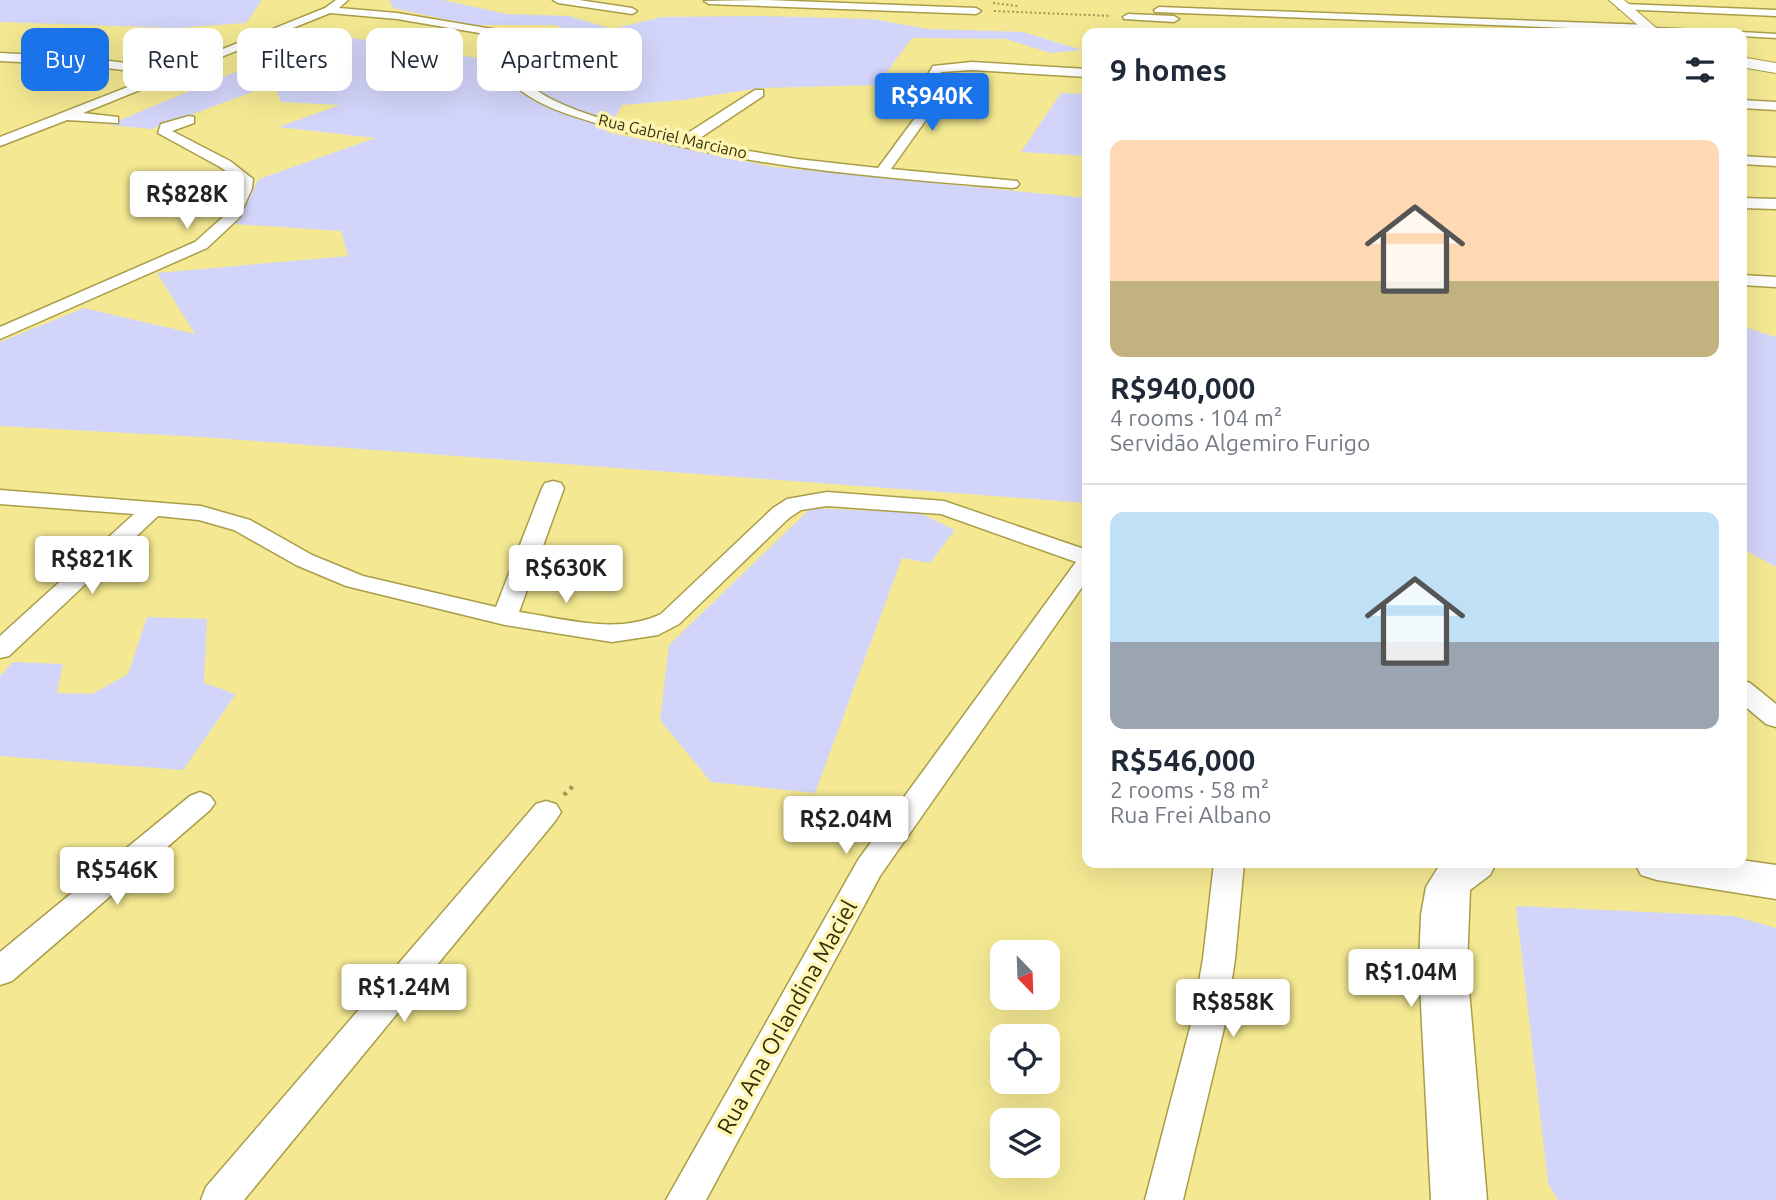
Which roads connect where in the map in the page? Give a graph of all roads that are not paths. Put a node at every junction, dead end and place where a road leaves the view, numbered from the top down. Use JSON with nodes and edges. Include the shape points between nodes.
{"nodes":[{"id":1,"x":344,"y":0,"type":"edge"},
{"id":2,"x":558,"y":0,"type":"edge"},
{"id":3,"x":709,"y":2,"type":"edge"},
{"id":4,"x":826,"y":2,"type":"edge"},
{"id":5,"x":329,"y":10,"type":"junction"},
{"id":6,"x":1159,"y":10,"type":"dead end"},
{"id":7,"x":632,"y":11,"type":"dead end"},
{"id":8,"x":976,"y":11,"type":"road end"},
{"id":9,"x":1605,"y":12,"type":"dead end"},
{"id":10,"x":1776,"y":13,"type":"edge"},
{"id":11,"x":1128,"y":17,"type":"road end"},
{"id":12,"x":1639,"y":19,"type":"edge"},
{"id":13,"x":1403,"y":28,"type":"edge"},
{"id":14,"x":1692,"y":28,"type":"edge"},
{"id":15,"x":1776,"y":28,"type":"edge"},
{"id":16,"x":1747,"y":34,"type":"edge"},
{"id":17,"x":1776,"y":36,"type":"edge"},
{"id":18,"x":223,"y":52,"type":"edge"},
{"id":19,"x":0,"y":57,"type":"edge"},
{"id":20,"x":1747,"y":63,"type":"edge"},
{"id":21,"x":123,"y":66,"type":"edge"},
{"id":22,"x":1776,"y":68,"type":"edge"},
{"id":23,"x":1082,"y":73,"type":"edge"},
{"id":24,"x":124,"y":91,"type":"edge"},
{"id":25,"x":759,"y":93,"type":"dead end"},
{"id":26,"x":1747,"y":104,"type":"edge"},
{"id":27,"x":1776,"y":106,"type":"edge"},
{"id":28,"x":60,"y":116,"type":"junction"},
{"id":29,"x":113,"y":120,"type":"dead end"},
{"id":30,"x":188,"y":120,"type":"dead end"},
{"id":31,"x":0,"y":142,"type":"edge"},
{"id":32,"x":684,"y":142,"type":"junction"},
{"id":33,"x":1747,"y":160,"type":"edge"},
{"id":34,"x":1776,"y":162,"type":"edge"},
{"id":35,"x":881,"y":172,"type":"junction"},
{"id":36,"x":1012,"y":184,"type":"dead end"},
{"id":37,"x":1747,"y":203,"type":"edge"},
{"id":38,"x":1776,"y":204,"type":"edge"},
{"id":39,"x":1747,"y":280,"type":"edge"},
{"id":40,"x":1776,"y":282,"type":"edge"},
{"id":41,"x":0,"y":334,"type":"edge"},
{"id":42,"x":553,"y":488,"type":"dead end"},
{"id":43,"x":0,"y":497,"type":"edge"},
{"id":44,"x":153,"y":508,"type":"junction"},
{"id":45,"x":1082,"y":558,"type":"edge"},
{"id":46,"x":1082,"y":567,"type":"edge"},
{"id":47,"x":505,"y":617,"type":"junction"},
{"id":48,"x":0,"y":650,"type":"edge"},
{"id":49,"x":1747,"y":694,"type":"edge"},
{"id":50,"x":1776,"y":718,"type":"edge"},
{"id":51,"x":200,"y":803,"type":"dead end"},
{"id":52,"x":546,"y":812,"type":"dead end"},
{"id":53,"x":1228,"y":868,"type":"edge"},
{"id":54,"x":1466,"y":868,"type":"edge"},
{"id":55,"x":1688,"y":868,"type":"edge"},
{"id":56,"x":1776,"y":882,"type":"edge"},
{"id":57,"x":0,"y":971,"type":"edge"},
{"id":58,"x":220,"y":1200,"type":"edge"},
{"id":59,"x":685,"y":1200,"type":"edge"},
{"id":60,"x":1164,"y":1200,"type":"edge"},
{"id":61,"x":1460,"y":1200,"type":"edge"}],
"edges":[{"from":1,"to":5,"type":"street"},
{"from":2,"to":7,"type":"street"},
{"from":3,"to":4,"type":"street"},
{"from":4,"to":8,"type":"street"},
{"from":5,"to":18,"type":"street"},
{"from":5,"to":32,"type":"street","name":"Rua Gabriel Marciano","via":[[397,16],[559,43],[563,45],[523,62],[516,80],[525,90],[612,125]]},
{"from":6,"to":12,"type":"street"},
{"from":9,"to":12,"type":"street"},
{"from":10,"to":12,"type":"street"},
{"from":11,"to":13,"type":"street"},
{"from":12,"to":14,"type":"lane"},
{"from":12,"to":15,"type":"street"},
{"from":16,"to":17,"type":"lane"},
{"from":19,"to":21,"type":"street"},
{"from":20,"to":22,"type":"street"},
{"from":23,"to":35,"type":"street","via":[[972,66],[937,69],[930,81],[934,98]]},
{"from":24,"to":28,"type":"street"},
{"from":25,"to":32,"type":"street"},
{"from":26,"to":27,"type":"street"},
{"from":28,"to":29,"type":"street"},
{"from":28,"to":31,"type":"street"},
{"from":30,"to":41,"type":"street","via":[[166,127],[165,133],[246,179],[231,218],[201,245]]},
{"from":32,"to":35,"type":"street","name":"Rua Gabriel Marciano"},
{"from":33,"to":34,"type":"street"},
{"from":35,"to":36,"type":"street","name":"Rua Gabriel Marciano"},
{"from":37,"to":38,"type":"street"},
{"from":39,"to":40,"type":"street"},
{"from":42,"to":47,"type":"street"},
{"from":43,"to":44,"type":"street"},
{"from":44,"to":47,"type":"street","via":[[201,513],[242,525],[304,560],[355,581]]},
{"from":44,"to":48,"type":"street"},
{"from":45,"to":47,"type":"street","via":[[944,508],[809,501],[781,513],[670,620],[649,629],[612,634]]},
{"from":46,"to":59,"type":"street","name":"Rua Ana Orlandina Maciel","via":[[869,868]]},
{"from":49,"to":50,"type":"street"},
{"from":51,"to":57,"type":"street"},
{"from":52,"to":58,"type":"street"},
{"from":53,"to":60,"type":"street","via":[[1210,1016]]},
{"from":54,"to":61,"type":"main road","via":[[1448,887],[1443,966]]},
{"from":55,"to":56,"type":"main road"}]}
